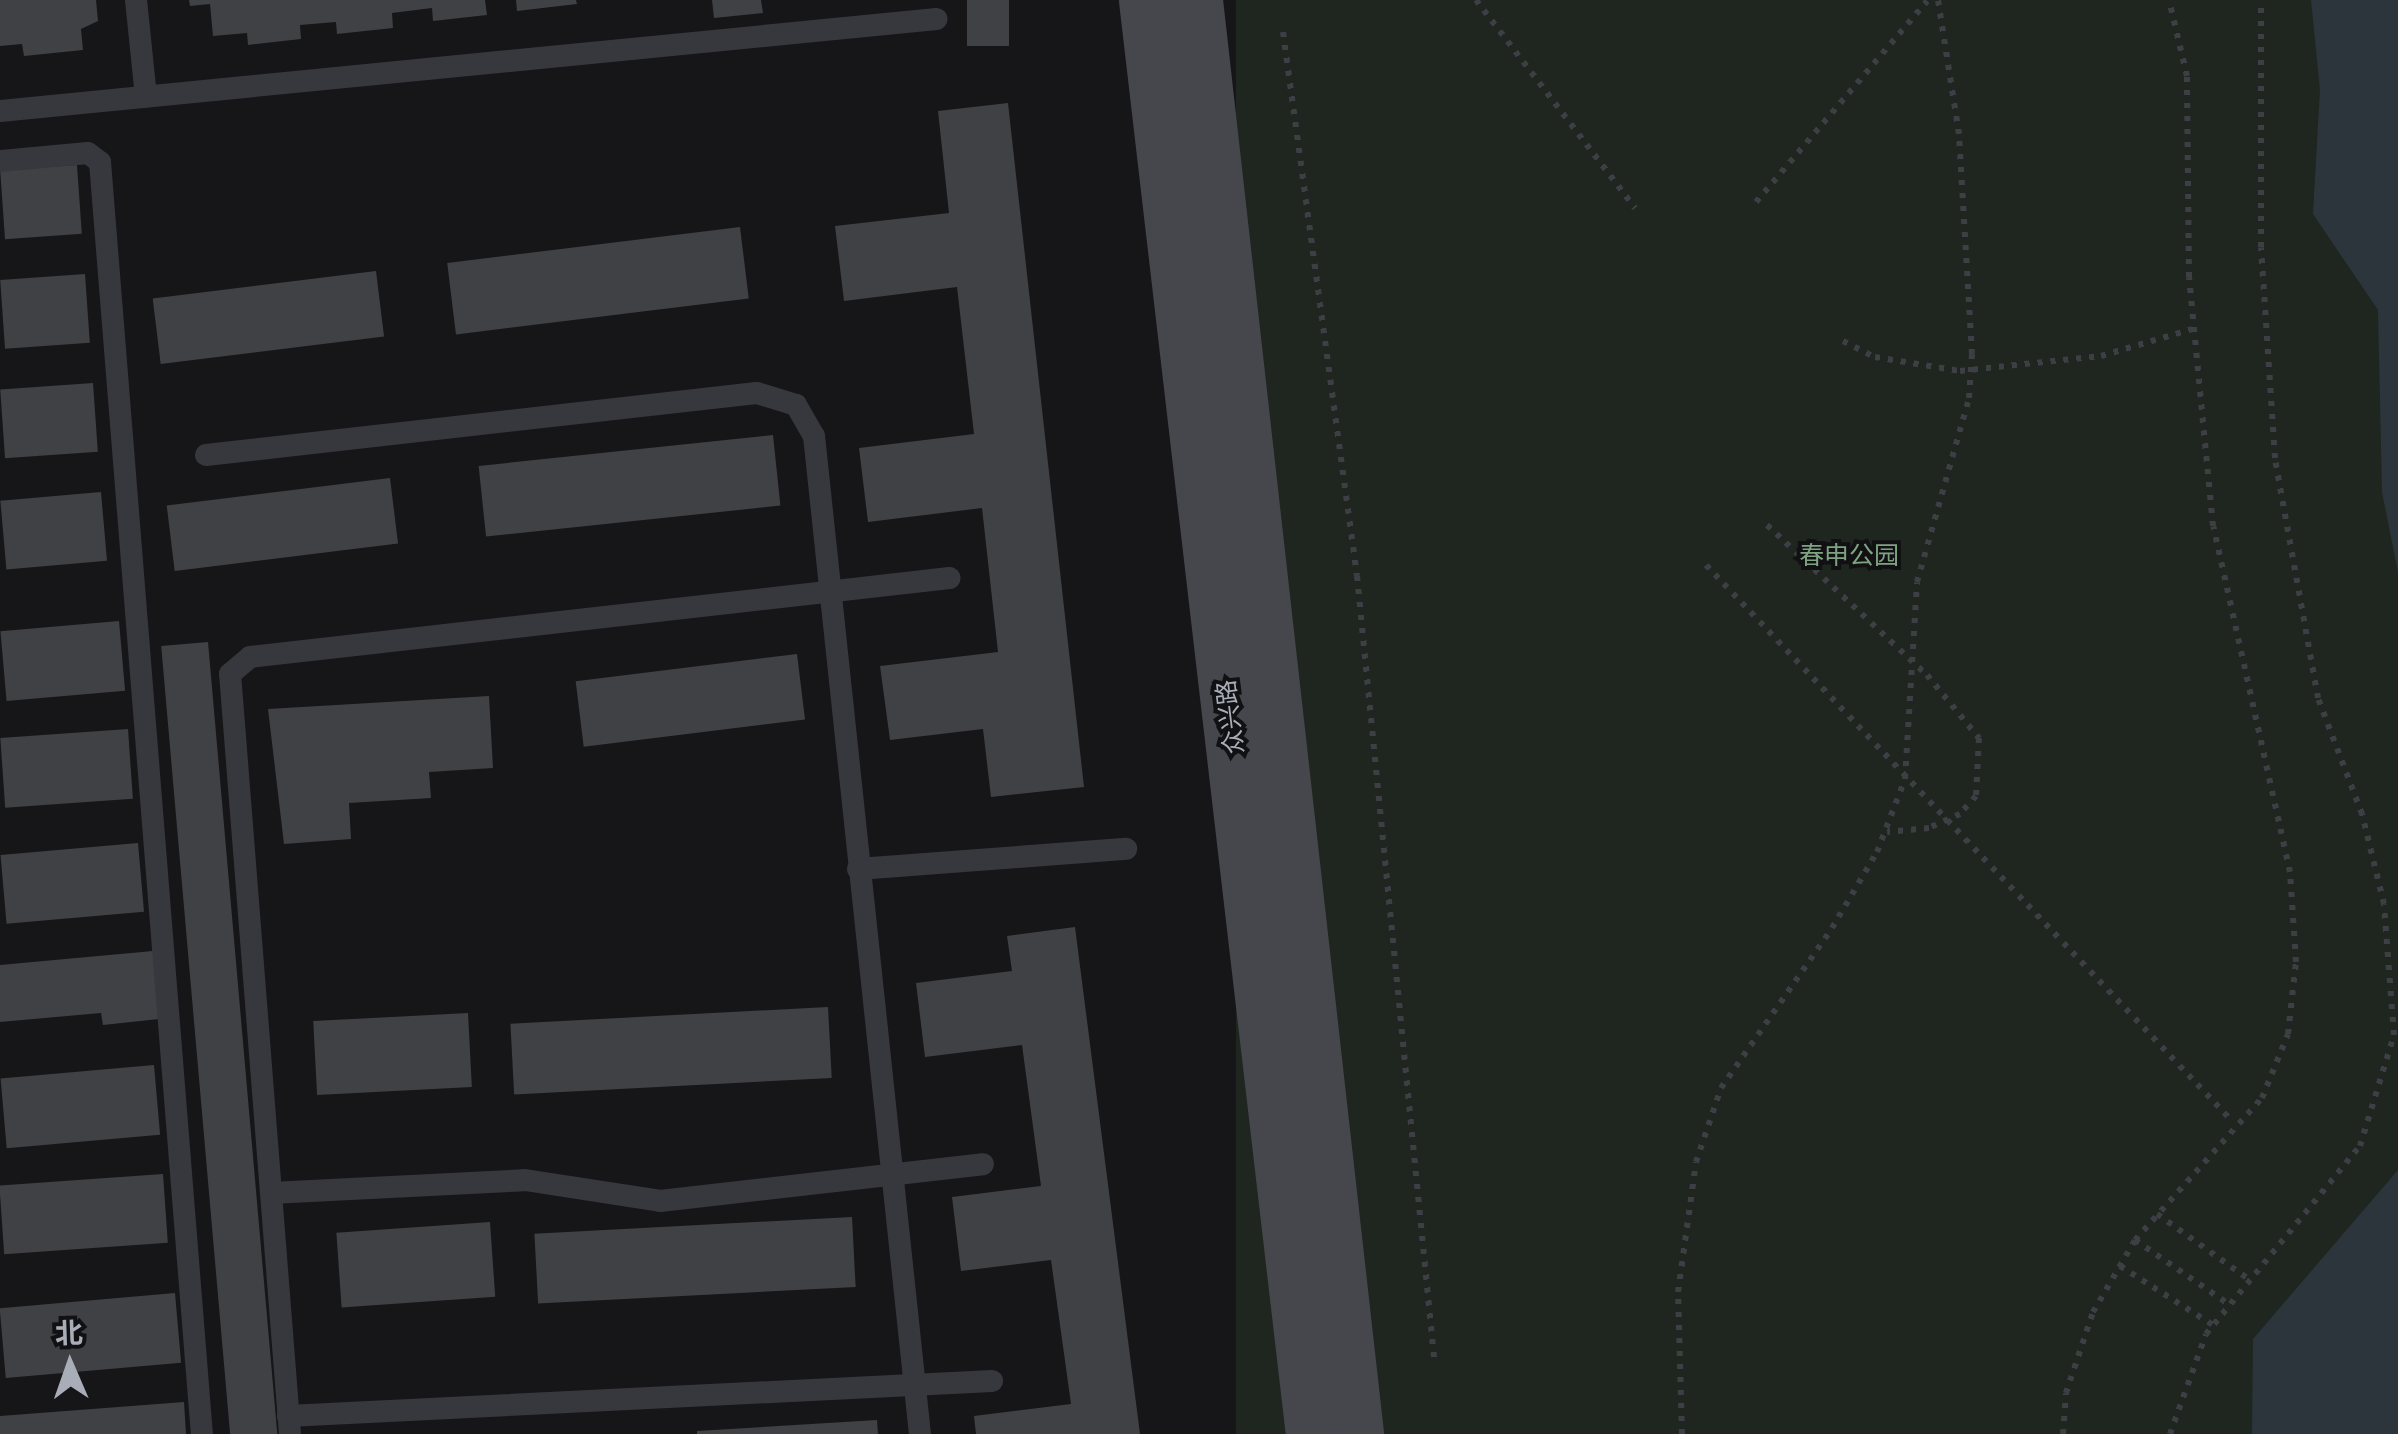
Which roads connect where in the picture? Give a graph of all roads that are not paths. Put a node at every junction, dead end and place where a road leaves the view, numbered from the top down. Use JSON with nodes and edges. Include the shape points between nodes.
{"nodes":[{"id":1,"x":136,"y":0,"type":"edge"},
{"id":2,"x":1146,"y":0,"type":"edge"},
{"id":3,"x":1196,"y":0,"type":"edge"},
{"id":4,"x":936,"y":19,"type":"dead end"},
{"id":5,"x":146,"y":96,"type":"junction"},
{"id":6,"x":0,"y":112,"type":"edge"},
{"id":7,"x":0,"y":160,"type":"edge"},
{"id":8,"x":206,"y":455,"type":"dead end"},
{"id":9,"x":950,"y":578,"type":"dead end"},
{"id":10,"x":830,"y":592,"type":"junction"},
{"id":11,"x":1126,"y":849,"type":"dead end"},
{"id":12,"x":858,"y":869,"type":"junction"},
{"id":13,"x":983,"y":1164,"type":"dead end"},
{"id":14,"x":889,"y":1180,"type":"junction"},
{"id":15,"x":271,"y":1193,"type":"junction"},
{"id":16,"x":992,"y":1381,"type":"dead end"},
{"id":17,"x":289,"y":1425,"type":"edge"},
{"id":18,"x":202,"y":1434,"type":"edge"},
{"id":19,"x":920,"y":1434,"type":"edge"},
{"id":20,"x":1313,"y":1434,"type":"edge"},
{"id":21,"x":1356,"y":1434,"type":"edge"}],
"edges":[{"from":1,"to":5,"type":"lane"},
{"from":2,"to":20,"type":"street","name":"众兴路"},
{"from":3,"to":21,"type":"street","name":"众兴路"},
{"from":4,"to":5,"type":"lane"},
{"from":5,"to":6,"type":"lane"},
{"from":7,"to":18,"type":"lane","via":[[88,153],[100,162]]},
{"from":8,"to":10,"type":"lane","via":[[757,393],[796,406],[814,436]]},
{"from":9,"to":10,"type":"lane"},
{"from":10,"to":12,"type":"lane"},
{"from":10,"to":15,"type":"lane","via":[[250,657],[230,674]]},
{"from":11,"to":12,"type":"lane"},
{"from":12,"to":14,"type":"lane"},
{"from":13,"to":14,"type":"lane"},
{"from":14,"to":15,"type":"lane","via":[[660,1201],[525,1180]]},
{"from":14,"to":19,"type":"lane"},
{"from":15,"to":17,"type":"lane"},
{"from":16,"to":17,"type":"lane"}]}
